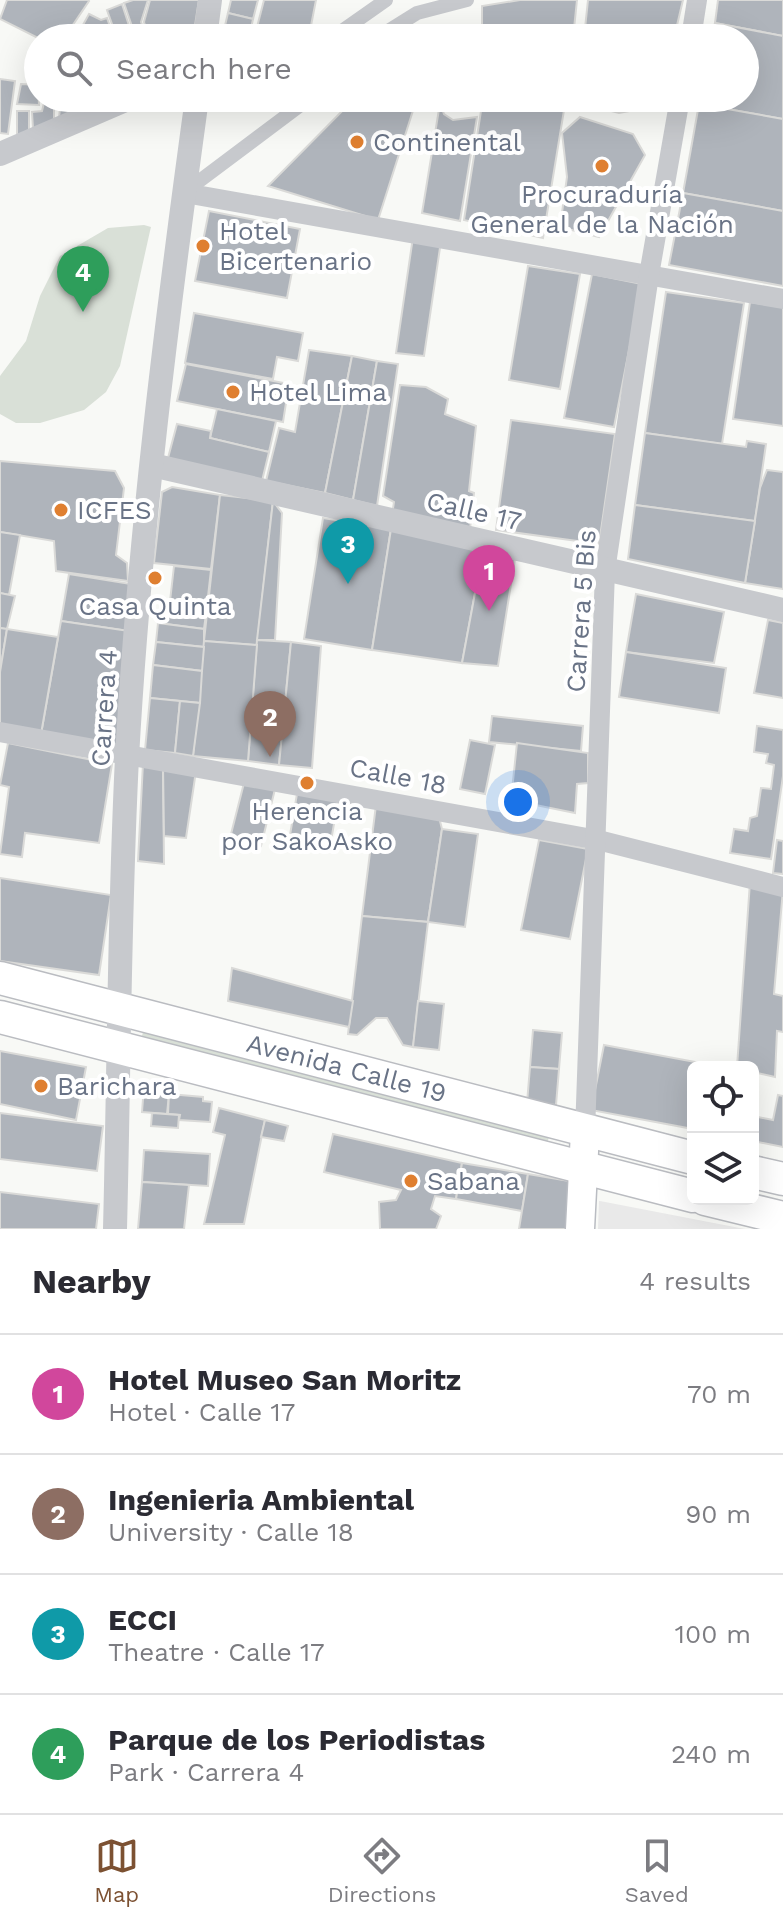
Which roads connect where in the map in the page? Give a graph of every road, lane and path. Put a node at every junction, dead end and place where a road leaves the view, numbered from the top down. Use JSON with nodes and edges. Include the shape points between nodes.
{"nodes":[{"id":1,"x":210,"y":0,"type":"edge"},
{"id":2,"x":386,"y":0,"type":"edge"},
{"id":3,"x":467,"y":0,"type":"edge"},
{"id":4,"x":697,"y":0,"type":"edge"},
{"id":5,"x":207,"y":24,"type":"edge"},
{"id":6,"x":352,"y":24,"type":"edge"},
{"id":7,"x":399,"y":24,"type":"edge"},
{"id":8,"x":693,"y":24,"type":"edge"},
{"id":9,"x":98,"y":112,"type":"edge"},
{"id":10,"x":196,"y":112,"type":"edge"},
{"id":11,"x":291,"y":112,"type":"edge"},
{"id":12,"x":678,"y":112,"type":"edge"},
{"id":13,"x":0,"y":154,"type":"edge"},
{"id":14,"x":189,"y":189,"type":"junction"},
{"id":15,"x":649,"y":275,"type":"junction"},
{"id":16,"x":783,"y":299,"type":"edge"},
{"id":17,"x":152,"y":465,"type":"junction"},
{"id":18,"x":605,"y":571,"type":"junction"},
{"id":19,"x":783,"y":610,"type":"edge"},
{"id":20,"x":0,"y":732,"type":"edge"},
{"id":21,"x":127,"y":755,"type":"junction"},
{"id":22,"x":598,"y":840,"type":"junction"},
{"id":23,"x":783,"y":887,"type":"edge"},
{"id":24,"x":0,"y":978,"type":"edge"},
{"id":25,"x":118,"y":1009,"type":"junction"},
{"id":26,"x":0,"y":1017,"type":"edge"},
{"id":27,"x":119,"y":1049,"type":"junction"},
{"id":28,"x":585,"y":1132,"type":"junction"},
{"id":29,"x":687,"y":1157,"type":"edge"},
{"id":30,"x":583,"y":1170,"type":"junction"},
{"id":31,"x":759,"y":1173,"type":"edge"},
{"id":32,"x":783,"y":1179,"type":"edge"},
{"id":33,"x":687,"y":1195,"type":"edge"},
{"id":34,"x":730,"y":1205,"type":"edge"},
{"id":35,"x":783,"y":1218,"type":"edge"},
{"id":36,"x":115,"y":1229,"type":"edge"},
{"id":37,"x":580,"y":1229,"type":"edge"}],
"edges":[{"from":1,"to":5,"type":"street"},
{"from":2,"to":6,"type":"street"},
{"from":3,"to":7,"type":"street","via":[[417,13]]},
{"from":4,"to":8,"type":"street"},
{"from":9,"to":13,"type":"street"},
{"from":10,"to":14,"type":"street","name":"Carrera 4"},
{"from":11,"to":14,"type":"street"},
{"from":12,"to":15,"type":"street","name":"Carrera 5 Bis"},
{"from":14,"to":15,"type":"street"},
{"from":14,"to":17,"type":"street","name":"Carrera 4"},
{"from":15,"to":16,"type":"street"},
{"from":15,"to":18,"type":"street","name":"Carrera 5 Bis"},
{"from":17,"to":18,"type":"street","name":"Calle 17"},
{"from":17,"to":21,"type":"street","name":"Carrera 4"},
{"from":18,"to":19,"type":"street","name":"Calle 17"},
{"from":18,"to":22,"type":"street","name":"Carrera 5 Bis"},
{"from":20,"to":21,"type":"street","name":"Calle 18"},
{"from":21,"to":22,"type":"street","name":"Calle 18"},
{"from":21,"to":25,"type":"street","name":"Carrera 4"},
{"from":22,"to":23,"type":"street","name":"Calle 18"},
{"from":22,"to":28,"type":"street","name":"Carrera 5 Bis"},
{"from":24,"to":25,"type":"main road","name":"Avenida Calle 19"},
{"from":25,"to":27,"type":"street","name":"Carrera 4"},
{"from":25,"to":28,"type":"main road","name":"Avenida Calle 19"},
{"from":26,"to":27,"type":"main road","name":"Avenida Calle 19"},
{"from":27,"to":30,"type":"main road","name":"Avenida Calle 19"},
{"from":27,"to":36,"type":"street","name":"Carrera 4"},
{"from":28,"to":29,"type":"main road","name":"Avenida Calle 19"},
{"from":28,"to":30,"type":"main road"},
{"from":30,"to":33,"type":"main road","name":"Avenida Calle 19"},
{"from":30,"to":37,"type":"main road"},
{"from":31,"to":32,"type":"main road"},
{"from":34,"to":35,"type":"main road"}]}
